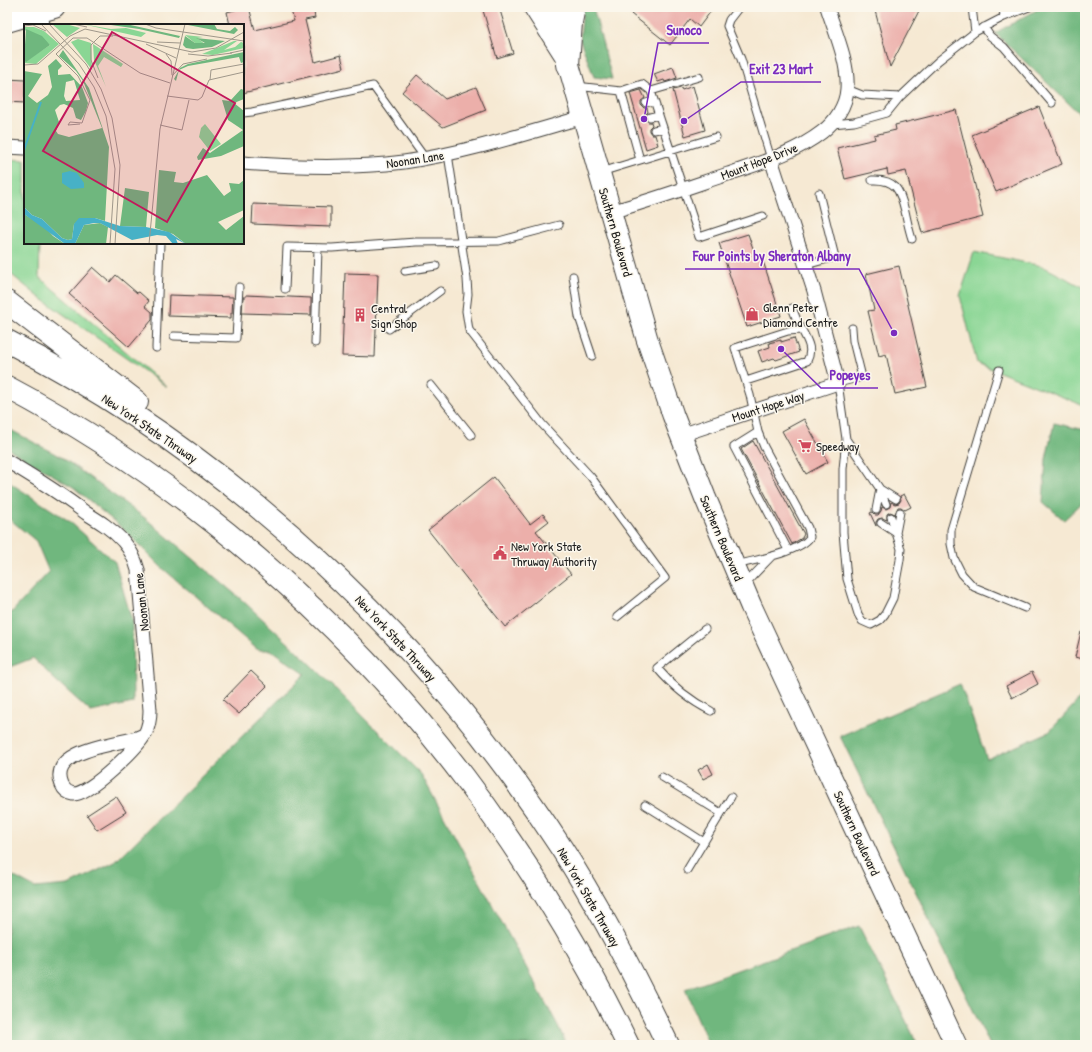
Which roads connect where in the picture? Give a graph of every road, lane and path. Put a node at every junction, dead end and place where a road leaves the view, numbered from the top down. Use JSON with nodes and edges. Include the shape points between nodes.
{"nodes":[{"id":1,"x":535,"y":7,"type":"edge"},
{"id":2,"x":552,"y":7,"type":"edge"},
{"id":3,"x":574,"y":7,"type":"edge"},
{"id":4,"x":739,"y":7,"type":"edge"},
{"id":5,"x":827,"y":7,"type":"edge"},
{"id":6,"x":972,"y":7,"type":"edge"},
{"id":7,"x":1003,"y":7,"type":"edge"},
{"id":8,"x":1029,"y":7,"type":"edge"},
{"id":9,"x":48,"y":14,"type":"edge"},
{"id":10,"x":1004,"y":17,"type":"junction"},
{"id":11,"x":7,"y":21,"type":"edge"},
{"id":12,"x":7,"y":26,"type":"edge"},
{"id":13,"x":984,"y":27,"type":"junction"},
{"id":14,"x":975,"y":32,"type":"junction"},
{"id":15,"x":567,"y":59,"type":"junction"},
{"id":16,"x":699,"y":76,"type":"dead end"},
{"id":17,"x":574,"y":86,"type":"junction"},
{"id":18,"x":847,"y":89,"type":"junction"},
{"id":19,"x":621,"y":91,"type":"junction"},
{"id":20,"x":651,"y":91,"type":"junction"},
{"id":21,"x":900,"y":97,"type":"junction"},
{"id":22,"x":654,"y":100,"type":"junction"},
{"id":23,"x":1052,"y":102,"type":"dead end"},
{"id":24,"x":646,"y":103,"type":"dead end"},
{"id":25,"x":634,"y":106,"type":"dead end"},
{"id":26,"x":626,"y":109,"type":"junction"},
{"id":27,"x":244,"y":113,"type":"edge"},
{"id":28,"x":659,"y":114,"type":"junction"},
{"id":29,"x":650,"y":117,"type":"dead end"},
{"id":30,"x":583,"y":118,"type":"junction"},
{"id":31,"x":638,"y":120,"type":"dead end"},
{"id":32,"x":630,"y":122,"type":"junction"},
{"id":33,"x":832,"y":124,"type":"junction"},
{"id":34,"x":663,"y":128,"type":"junction"},
{"id":35,"x":654,"y":130,"type":"dead end"},
{"id":36,"x":642,"y":133,"type":"dead end"},
{"id":37,"x":633,"y":136,"type":"junction"},
{"id":38,"x":716,"y":136,"type":"dead end"},
{"id":39,"x":7,"y":147,"type":"edge"},
{"id":40,"x":24,"y":148,"type":"edge"},
{"id":41,"x":671,"y":150,"type":"junction"},
{"id":42,"x":448,"y":154,"type":"junction"},
{"id":43,"x":426,"y":158,"type":"junction"},
{"id":44,"x":771,"y":159,"type":"junction"},
{"id":45,"x":640,"y":160,"type":"junction"},
{"id":46,"x":244,"y":163,"type":"edge"},
{"id":47,"x":599,"y":172,"type":"junction"},
{"id":48,"x":872,"y":180,"type":"dead end"},
{"id":49,"x":683,"y":189,"type":"junction"},
{"id":50,"x":819,"y":193,"type":"dead end"},
{"id":51,"x":610,"y":212,"type":"junction"},
{"id":52,"x":763,"y":216,"type":"dead end"},
{"id":53,"x":559,"y":225,"type":"dead end"},
{"id":54,"x":912,"y":239,"type":"dead end"},
{"id":55,"x":461,"y":242,"type":"junction"},
{"id":56,"x":160,"y":244,"type":"edge"},
{"id":57,"x":318,"y":248,"type":"junction"},
{"id":58,"x":806,"y":265,"type":"junction"},
{"id":59,"x":436,"y":266,"type":"dead end"},
{"id":60,"x":405,"y":271,"type":"dead end"},
{"id":61,"x":573,"y":276,"type":"dead end"},
{"id":62,"x":239,"y":287,"type":"dead end"},
{"id":63,"x":285,"y":289,"type":"dead end"},
{"id":64,"x":440,"y":292,"type":"dead end"},
{"id":65,"x":7,"y":302,"type":"edge"},
{"id":66,"x":792,"y":308,"type":"dead end"},
{"id":67,"x":852,"y":328,"type":"dead end"},
{"id":68,"x":390,"y":329,"type":"dead end"},
{"id":69,"x":801,"y":330,"type":"junction"},
{"id":70,"x":174,"y":336,"type":"dead end"},
{"id":71,"x":7,"y":341,"type":"edge"},
{"id":72,"x":315,"y":343,"type":"dead end"},
{"id":73,"x":156,"y":348,"type":"dead end"},
{"id":74,"x":592,"y":356,"type":"dead end"},
{"id":75,"x":999,"y":370,"type":"dead end"},
{"id":76,"x":746,"y":382,"type":"junction"},
{"id":77,"x":838,"y":383,"type":"junction"},
{"id":78,"x":431,"y":385,"type":"dead end"},
{"id":79,"x":7,"y":387,"type":"edge"},
{"id":80,"x":753,"y":410,"type":"junction"},
{"id":81,"x":758,"y":432,"type":"junction"},
{"id":82,"x":471,"y":435,"type":"dead end"},
{"id":83,"x":681,"y":435,"type":"junction"},
{"id":84,"x":846,"y":438,"type":"junction"},
{"id":85,"x":7,"y":461,"type":"edge"},
{"id":86,"x":880,"y":489,"type":"junction"},
{"id":87,"x":237,"y":490,"type":"junction"},
{"id":88,"x":896,"y":499,"type":"dead end"},
{"id":89,"x":886,"y":504,"type":"dead end"},
{"id":90,"x":876,"y":510,"type":"dead end"},
{"id":91,"x":900,"y":512,"type":"dead end"},
{"id":92,"x":891,"y":518,"type":"dead end"},
{"id":93,"x":881,"y":523,"type":"dead end"},
{"id":94,"x":896,"y":533,"type":"junction"},
{"id":95,"x":788,"y":550,"type":"junction"},
{"id":96,"x":771,"y":557,"type":"junction"},
{"id":97,"x":733,"y":566,"type":"junction"},
{"id":98,"x":743,"y":587,"type":"junction"},
{"id":99,"x":1024,"y":608,"type":"dead end"},
{"id":100,"x":617,"y":617,"type":"dead end"},
{"id":101,"x":705,"y":629,"type":"dead end"},
{"id":102,"x":711,"y":711,"type":"dead end"},
{"id":103,"x":144,"y":735,"type":"junction"},
{"id":104,"x":662,"y":777,"type":"dead end"},
{"id":105,"x":731,"y":797,"type":"dead end"},
{"id":106,"x":645,"y":805,"type":"dead end"},
{"id":107,"x":721,"y":813,"type":"junction"},
{"id":108,"x":704,"y":842,"type":"junction"},
{"id":109,"x":687,"y":870,"type":"dead end"},
{"id":110,"x":955,"y":1043,"type":"edge"},
{"id":111,"x":628,"y":1045,"type":"edge"},
{"id":112,"x":668,"y":1045,"type":"edge"}],
"edges":[{"from":1,"to":15,"type":"highway"},
{"from":2,"to":15,"type":"main road","name":"Southern Boulevard"},
{"from":3,"to":15,"type":"highway"},
{"from":4,"to":44,"type":"lane","via":[[727,26],[741,59]]},
{"from":5,"to":18,"type":"street","name":"Mount Hope Drive","via":[[844,62]]},
{"from":6,"to":14,"type":"lane"},
{"from":7,"to":10,"type":"lane"},
{"from":8,"to":10,"type":"lane"},
{"from":9,"to":11,"type":"highway"},
{"from":9,"to":12,"type":"highway"},
{"from":10,"to":13,"type":"lane"},
{"from":13,"to":14,"type":"lane"},
{"from":13,"to":23,"type":"lane"},
{"from":14,"to":21,"type":"lane","via":[[938,61]]},
{"from":15,"to":17,"type":"main road","name":"Southern Boulevard"},
{"from":16,"to":20,"type":"lane"},
{"from":17,"to":19,"type":"lane"},
{"from":17,"to":30,"type":"main road","name":"Southern Boulevard"},
{"from":18,"to":21,"type":"lane","via":[[862,95]]},
{"from":18,"to":33,"type":"street","name":"Mount Hope Drive","via":[[842,108]]},
{"from":19,"to":20,"type":"lane","via":[[642,84]]},
{"from":19,"to":26,"type":"lane"},
{"from":20,"to":22,"type":"lane"},
{"from":21,"to":33,"type":"lane","via":[[887,113],[854,122]]},
{"from":22,"to":24,"type":"lane"},
{"from":22,"to":28,"type":"lane"},
{"from":25,"to":26,"type":"lane"},
{"from":26,"to":32,"type":"lane"},
{"from":27,"to":43,"type":"lane","via":[[373,86]]},
{"from":28,"to":29,"type":"lane"},
{"from":28,"to":34,"type":"lane"},
{"from":30,"to":42,"type":"street","name":"Noonan Lane"},
{"from":30,"to":47,"type":"main road","name":"Southern Boulevard"},
{"from":31,"to":32,"type":"lane"},
{"from":32,"to":37,"type":"lane"},
{"from":33,"to":44,"type":"street","name":"Mount Hope Drive","via":[[803,144]]},
{"from":34,"to":35,"type":"lane"},
{"from":34,"to":41,"type":"lane"},
{"from":36,"to":37,"type":"lane"},
{"from":37,"to":45,"type":"lane"},
{"from":38,"to":41,"type":"lane"},
{"from":39,"to":40,"type":"street"},
{"from":41,"to":45,"type":"lane"},
{"from":41,"to":49,"type":"lane"},
{"from":42,"to":43,"type":"street","name":"Noonan Lane"},
{"from":42,"to":55,"type":"lane"},
{"from":43,"to":46,"type":"street","name":"Noonan Lane","via":[[384,164],[334,166]]},
{"from":44,"to":49,"type":"street","name":"Mount Hope Drive"},
{"from":44,"to":58,"type":"street"},
{"from":45,"to":47,"type":"lane"},
{"from":47,"to":51,"type":"main road","name":"Southern Boulevard"},
{"from":48,"to":54,"type":"lane","via":[[886,181],[897,188]]},
{"from":49,"to":51,"type":"street","name":"Mount Hope Drive"},
{"from":49,"to":52,"type":"lane","via":[[699,237]]},
{"from":50,"to":58,"type":"lane","via":[[835,257]]},
{"from":51,"to":83,"type":"main road","name":"Southern Boulevard","via":[[647,339]]},
{"from":53,"to":55,"type":"lane","via":[[499,241]]},
{"from":55,"to":57,"type":"lane"},
{"from":55,"to":100,"type":"lane","via":[[468,294],[466,318],[472,335],[542,424],[591,477],[665,578]]},
{"from":56,"to":73,"type":"lane"},
{"from":57,"to":63,"type":"lane","via":[[287,247]]},
{"from":57,"to":72,"type":"lane"},
{"from":58,"to":77,"type":"street"},
{"from":59,"to":60,"type":"lane"},
{"from":61,"to":74,"type":"lane","via":[[579,317]]},
{"from":62,"to":70,"type":"lane","via":[[236,338]]},
{"from":64,"to":68,"type":"lane"},
{"from":65,"to":87,"type":"highway","via":[[232,475]]},
{"from":66,"to":69,"type":"lane"},
{"from":67,"to":77,"type":"lane","via":[[862,377]]},
{"from":69,"to":76,"type":"lane","via":[[809,344],[810,354],[807,361]]},
{"from":69,"to":76,"type":"lane","via":[[788,331],[735,348]]},
{"from":71,"to":87,"type":"highway","name":"New York State Thruway","via":[[116,404]]},
{"from":75,"to":99,"type":"lane","via":[[952,530],[951,544],[954,558],[962,574],[974,587]]},
{"from":76,"to":80,"type":"lane"},
{"from":77,"to":80,"type":"street","name":"Mount Hope Way"},
{"from":77,"to":84,"type":"lane"},
{"from":78,"to":82,"type":"lane"},
{"from":79,"to":111,"type":"highway","via":[[94,437],[192,506],[260,561],[353,649],[430,735],[503,830],[563,923]]},
{"from":80,"to":81,"type":"lane"},
{"from":80,"to":83,"type":"street","name":"Mount Hope Way"},
{"from":81,"to":95,"type":"lane","via":[[761,449],[810,537]]},
{"from":81,"to":95,"type":"lane","via":[[734,447],[784,535]]},
{"from":83,"to":97,"type":"main road","name":"Southern Boulevard"},
{"from":84,"to":86,"type":"lane"},
{"from":84,"to":94,"type":"lane","via":[[843,469],[843,532],[847,579],[858,614],[862,621],[871,625],[885,614],[893,598],[901,549]]},
{"from":85,"to":103,"type":"street","name":"Noonan Lane","via":[[110,529],[123,541],[133,556],[138,570],[150,706],[149,721]]},
{"from":86,"to":88,"type":"lane"},
{"from":86,"to":89,"type":"lane"},
{"from":86,"to":90,"type":"lane"},
{"from":87,"to":112,"type":"highway","name":"New York State Thruway","via":[[331,571],[367,606],[427,670],[474,727],[564,852],[609,930]]},
{"from":91,"to":94,"type":"lane"},
{"from":92,"to":94,"type":"lane"},
{"from":93,"to":94,"type":"lane"},
{"from":95,"to":96,"type":"lane"},
{"from":96,"to":97,"type":"lane"},
{"from":96,"to":98,"type":"lane"},
{"from":97,"to":98,"type":"main road","name":"Southern Boulevard"},
{"from":98,"to":110,"type":"main road","name":"Southern Boulevard"},
{"from":101,"to":102,"type":"lane","via":[[657,668],[678,690]]},
{"from":103,"to":103,"type":"street","name":"Noonan Lane","via":[[71,757],[61,769],[60,776],[64,789],[75,794],[90,787],[127,755]]},
{"from":104,"to":107,"type":"lane"},
{"from":105,"to":107,"type":"lane"},
{"from":106,"to":108,"type":"lane"},
{"from":107,"to":108,"type":"lane"},
{"from":108,"to":109,"type":"lane"}]}
